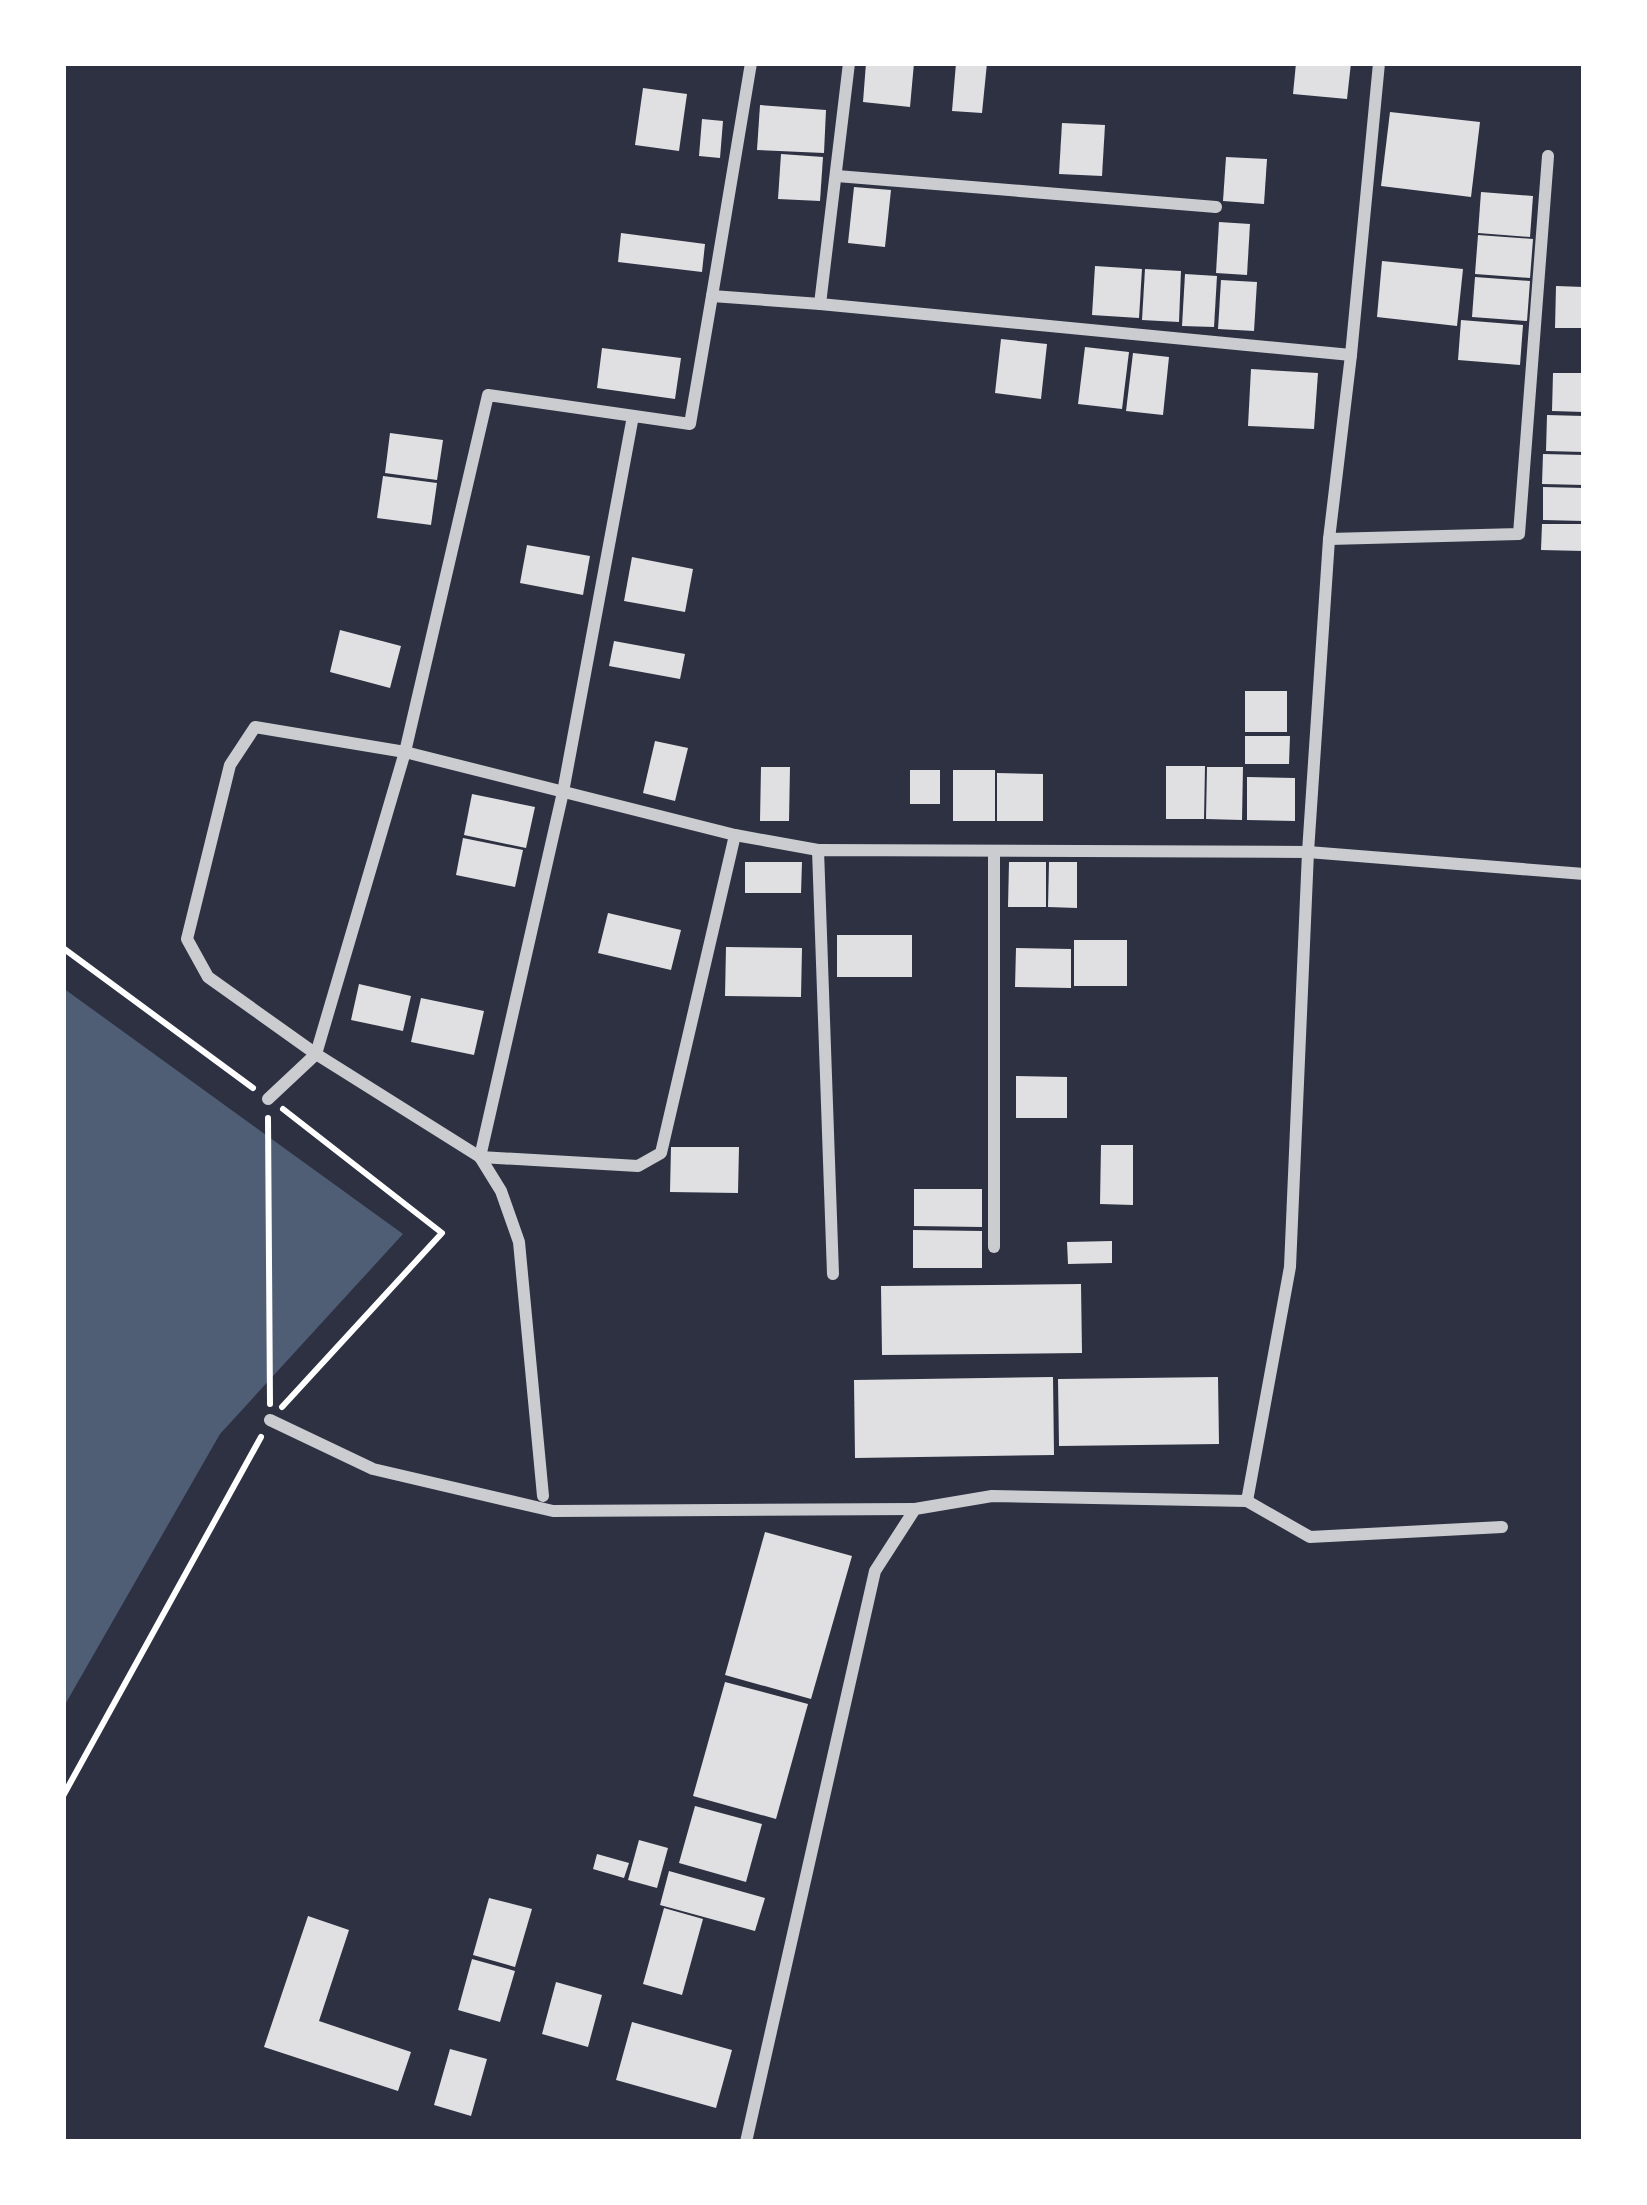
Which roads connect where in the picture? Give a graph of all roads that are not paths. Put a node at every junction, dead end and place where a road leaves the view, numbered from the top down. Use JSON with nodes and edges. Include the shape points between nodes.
{"nodes":[{"id":1,"x":751,"y":63,"type":"edge"},
{"id":2,"x":849,"y":63,"type":"edge"},
{"id":3,"x":1378,"y":63,"type":"edge"},
{"id":4,"x":1548,"y":156,"type":"dead end"},
{"id":5,"x":836,"y":176,"type":"junction"},
{"id":6,"x":1216,"y":207,"type":"dead end"},
{"id":7,"x":712,"y":296,"type":"junction"},
{"id":8,"x":820,"y":304,"type":"junction"},
{"id":9,"x":1351,"y":355,"type":"junction"},
{"id":10,"x":633,"y":416,"type":"junction"},
{"id":11,"x":1329,"y":538,"type":"junction"},
{"id":12,"x":405,"y":752,"type":"junction"},
{"id":13,"x":563,"y":792,"type":"junction"},
{"id":14,"x":735,"y":835,"type":"junction"},
{"id":15,"x":818,"y":850,"type":"junction"},
{"id":16,"x":994,"y":852,"type":"junction"},
{"id":17,"x":1308,"y":852,"type":"junction"},
{"id":18,"x":1584,"y":874,"type":"edge"},
{"id":19,"x":316,"y":1054,"type":"junction"},
{"id":20,"x":268,"y":1099,"type":"road end"},
{"id":21,"x":480,"y":1157,"type":"junction"},
{"id":22,"x":994,"y":1247,"type":"dead end"},
{"id":23,"x":833,"y":1274,"type":"dead end"},
{"id":24,"x":270,"y":1420,"type":"road end"},
{"id":25,"x":543,"y":1496,"type":"dead end"},
{"id":26,"x":1247,"y":1501,"type":"junction"},
{"id":27,"x":915,"y":1509,"type":"junction"},
{"id":28,"x":1502,"y":1527,"type":"dead end"},
{"id":29,"x":746,"y":2142,"type":"edge"}],
"edges":[{"from":1,"to":7,"type":"street"},
{"from":2,"to":5,"type":"street"},
{"from":3,"to":9,"type":"street"},
{"from":4,"to":11,"type":"street","via":[[1519,535]]},
{"from":5,"to":6,"type":"street"},
{"from":5,"to":8,"type":"street"},
{"from":7,"to":8,"type":"street"},
{"from":7,"to":10,"type":"street","via":[[690,424]]},
{"from":8,"to":9,"type":"street"},
{"from":9,"to":11,"type":"street"},
{"from":10,"to":12,"type":"street","via":[[488,394]]},
{"from":10,"to":13,"type":"street"},
{"from":11,"to":17,"type":"street"},
{"from":12,"to":13,"type":"street"},
{"from":12,"to":19,"type":"street"},
{"from":12,"to":19,"type":"street","via":[[255,727],[230,765],[187,939],[208,977]]},
{"from":13,"to":14,"type":"street"},
{"from":13,"to":21,"type":"street"},
{"from":14,"to":15,"type":"street"},
{"from":14,"to":21,"type":"street","via":[[661,1154],[638,1166]]},
{"from":15,"to":16,"type":"street"},
{"from":15,"to":23,"type":"street"},
{"from":16,"to":17,"type":"street"},
{"from":16,"to":22,"type":"street"},
{"from":17,"to":18,"type":"street"},
{"from":17,"to":26,"type":"street","via":[[1290,1267]]},
{"from":19,"to":20,"type":"street"},
{"from":19,"to":21,"type":"street"},
{"from":21,"to":25,"type":"street","via":[[519,1242]]},
{"from":24,"to":27,"type":"street","via":[[374,1468],[553,1511]]},
{"from":26,"to":27,"type":"street","via":[[992,1496]]},
{"from":26,"to":28,"type":"street","via":[[1310,1537]]},
{"from":27,"to":29,"type":"street","via":[[874,1571]]}]}
